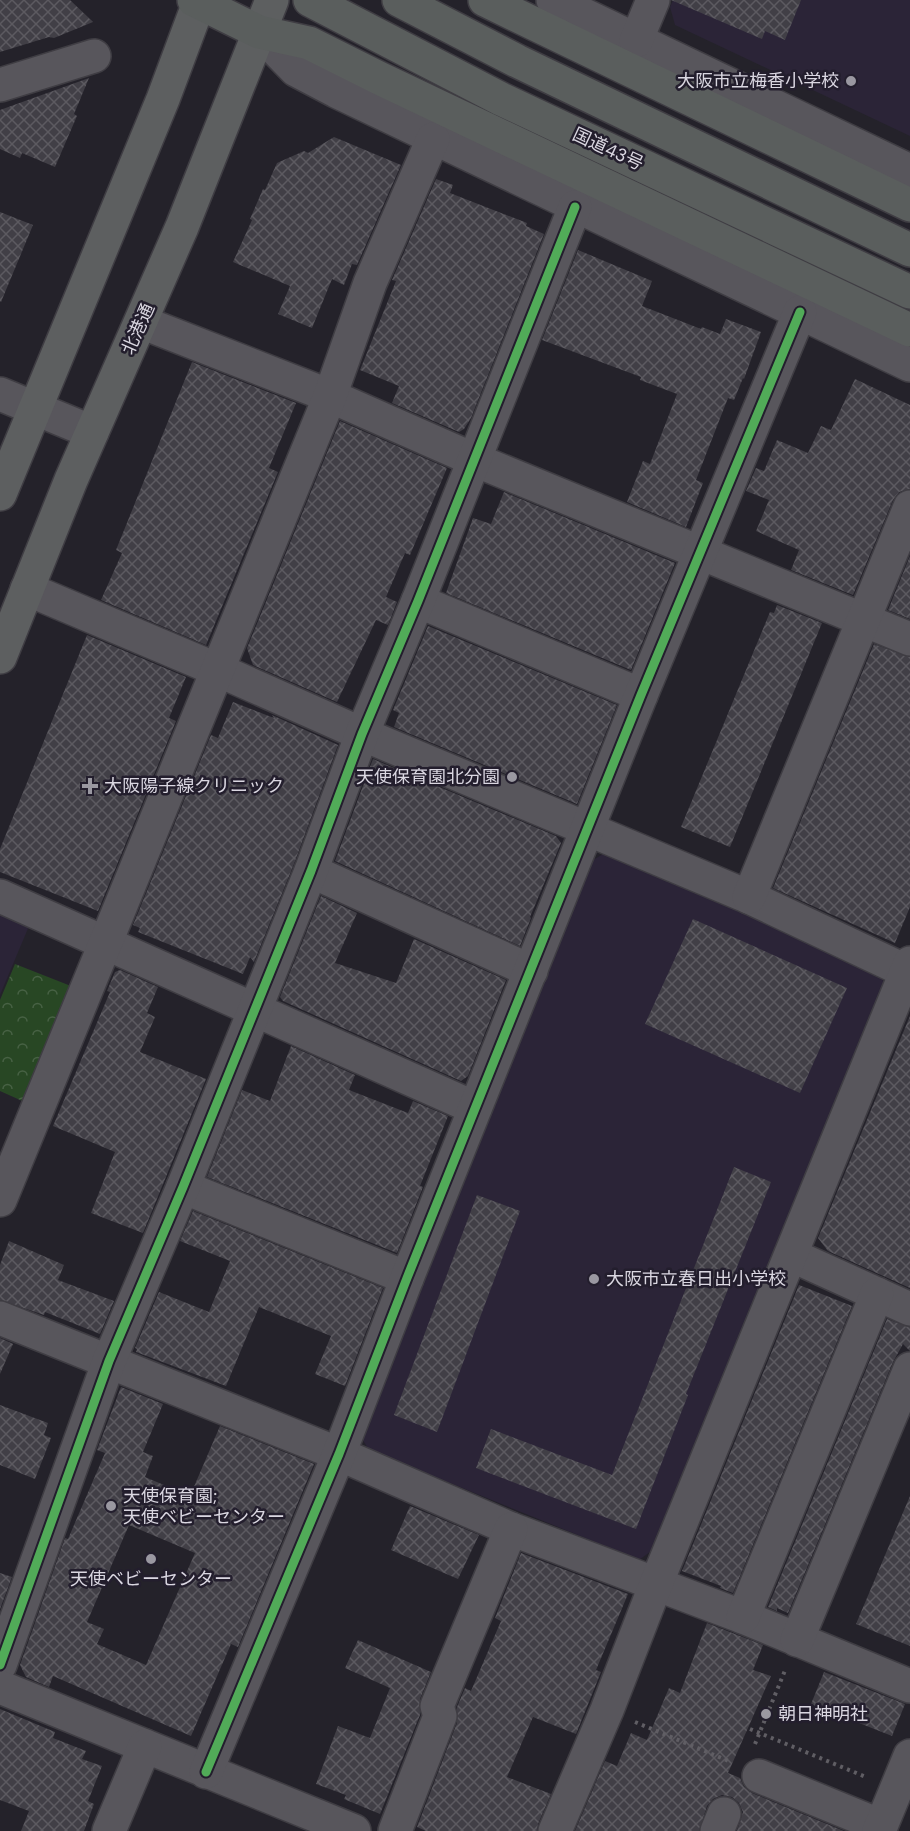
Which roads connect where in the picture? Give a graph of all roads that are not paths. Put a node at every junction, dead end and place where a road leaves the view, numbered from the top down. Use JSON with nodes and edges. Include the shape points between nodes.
{"nodes":[{"id":1,"x":272,"y":0,"type":"edge"},
{"id":2,"x":310,"y":0,"type":"edge"},
{"id":3,"x":399,"y":0,"type":"edge"},
{"id":4,"x":484,"y":0,"type":"edge"},
{"id":5,"x":553,"y":0,"type":"edge"},
{"id":6,"x":653,"y":0,"type":"edge"},
{"id":7,"x":198,"y":1,"type":"edge"},
{"id":8,"x":259,"y":32,"type":"junction"},
{"id":9,"x":636,"y":41,"type":"junction"},
{"id":10,"x":94,"y":56,"type":"dead end"},
{"id":11,"x":0,"y":85,"type":"edge"},
{"id":12,"x":433,"y":139,"type":"junction"},
{"id":13,"x":910,"y":171,"type":"edge"},
{"id":14,"x":910,"y":205,"type":"edge"},
{"id":15,"x":575,"y":207,"type":"junction"},
{"id":16,"x":910,"y":250,"type":"edge"},
{"id":17,"x":910,"y":292,"type":"edge"},
{"id":18,"x":800,"y":312,"type":"junction"},
{"id":19,"x":141,"y":322,"type":"junction"},
{"id":20,"x":910,"y":330,"type":"edge"},
{"id":21,"x":910,"y":365,"type":"edge"},
{"id":22,"x":0,"y":394,"type":"edge"},
{"id":23,"x":330,"y":396,"type":"junction"},
{"id":24,"x":36,"y":408,"type":"junction"},
{"id":25,"x":92,"y":432,"type":"junction"},
{"id":26,"x":475,"y":460,"type":"junction"},
{"id":27,"x":0,"y":494,"type":"edge"},
{"id":28,"x":910,"y":507,"type":"edge"},
{"id":29,"x":699,"y":553,"type":"junction"},
{"id":30,"x":27,"y":590,"type":"junction"},
{"id":31,"x":418,"y":601,"type":"junction"},
{"id":32,"x":864,"y":620,"type":"junction"},
{"id":33,"x":910,"y":639,"type":"edge"},
{"id":34,"x":0,"y":657,"type":"edge"},
{"id":35,"x":218,"y":670,"type":"junction"},
{"id":36,"x":642,"y":695,"type":"junction"},
{"id":37,"x":362,"y":734,"type":"junction"},
{"id":38,"x":589,"y":830,"type":"junction"},
{"id":39,"x":311,"y":871,"type":"junction"},
{"id":40,"x":0,"y":896,"type":"edge"},
{"id":41,"x":749,"y":897,"type":"junction"},
{"id":42,"x":104,"y":943,"type":"junction"},
{"id":43,"x":909,"y":969,"type":"edge"},
{"id":44,"x":531,"y":970,"type":"junction"},
{"id":45,"x":254,"y":1011,"type":"junction"},
{"id":46,"x":475,"y":1108,"type":"junction"},
{"id":47,"x":183,"y":1187,"type":"junction"},
{"id":48,"x":0,"y":1200,"type":"edge"},
{"id":49,"x":791,"y":1255,"type":"junction"},
{"id":50,"x":407,"y":1278,"type":"junction"},
{"id":51,"x":877,"y":1294,"type":"junction"},
{"id":52,"x":910,"y":1309,"type":"edge"},
{"id":53,"x":0,"y":1318,"type":"edge"},
{"id":54,"x":109,"y":1361,"type":"junction"},
{"id":55,"x":910,"y":1369,"type":"edge"},
{"id":56,"x":339,"y":1454,"type":"junction"},
{"id":57,"x":511,"y":1529,"type":"junction"},
{"id":58,"x":656,"y":1584,"type":"junction"},
{"id":59,"x":743,"y":1617,"type":"junction"},
{"id":60,"x":797,"y":1640,"type":"junction"},
{"id":61,"x":0,"y":1665,"type":"edge"},
{"id":62,"x":910,"y":1686,"type":"edge"},
{"id":63,"x":0,"y":1687,"type":"edge"},
{"id":64,"x":145,"y":1746,"type":"junction"},
{"id":65,"x":910,"y":1755,"type":"edge"},
{"id":66,"x":749,"y":1763,"type":"road end"},
{"id":67,"x":206,"y":1773,"type":"junction"},
{"id":68,"x":294,"y":1820,"type":"edge"},
{"id":69,"x":880,"y":1828,"type":"edge"},
{"id":70,"x":109,"y":1831,"type":"edge"},
{"id":71,"x":354,"y":1831,"type":"edge"},
{"id":72,"x":395,"y":1831,"type":"edge"},
{"id":73,"x":555,"y":1831,"type":"edge"}],
"edges":[{"from":1,"to":8,"type":"main road","name":"北港通"},
{"from":2,"to":17,"type":"highway","name":"国道43号","via":[[501,99]]},
{"from":3,"to":16,"type":"highway"},
{"from":4,"to":14,"type":"highway"},
{"from":5,"to":9,"type":"street"},
{"from":6,"to":9,"type":"street"},
{"from":7,"to":8,"type":"highway"},
{"from":7,"to":24,"type":"main road","via":[[163,99]]},
{"from":8,"to":12,"type":"street","via":[[296,70]]},
{"from":8,"to":19,"type":"main road","name":"北港通"},
{"from":8,"to":20,"type":"highway","via":[[309,43]]},
{"from":9,"to":13,"type":"street"},
{"from":10,"to":11,"type":"street"},
{"from":12,"to":15,"type":"street"},
{"from":12,"to":23,"type":"street","via":[[370,283]]},
{"from":15,"to":18,"type":"street"},
{"from":15,"to":26,"type":"street"},
{"from":18,"to":21,"type":"street"},
{"from":18,"to":29,"type":"street"},
{"from":19,"to":23,"type":"street"},
{"from":19,"to":25,"type":"main road","name":"北港通"},
{"from":22,"to":24,"type":"street"},
{"from":23,"to":26,"type":"street"},
{"from":23,"to":35,"type":"street"},
{"from":24,"to":25,"type":"street"},
{"from":24,"to":27,"type":"main road"},
{"from":25,"to":30,"type":"main road","name":"北港通"},
{"from":26,"to":29,"type":"street"},
{"from":26,"to":31,"type":"street"},
{"from":28,"to":32,"type":"street"},
{"from":29,"to":32,"type":"street"},
{"from":29,"to":36,"type":"street"},
{"from":30,"to":34,"type":"main road","name":"北港通"},
{"from":30,"to":35,"type":"street"},
{"from":31,"to":36,"type":"street"},
{"from":31,"to":37,"type":"street"},
{"from":32,"to":33,"type":"street"},
{"from":32,"to":41,"type":"street"},
{"from":35,"to":37,"type":"street"},
{"from":35,"to":42,"type":"street"},
{"from":36,"to":38,"type":"street"},
{"from":37,"to":38,"type":"street"},
{"from":37,"to":39,"type":"street"},
{"from":38,"to":41,"type":"street"},
{"from":38,"to":44,"type":"street"},
{"from":39,"to":44,"type":"street"},
{"from":39,"to":45,"type":"street"},
{"from":40,"to":42,"type":"street"},
{"from":41,"to":43,"type":"street"},
{"from":42,"to":45,"type":"street"},
{"from":42,"to":48,"type":"street"},
{"from":43,"to":49,"type":"street"},
{"from":44,"to":46,"type":"street"},
{"from":45,"to":46,"type":"street"},
{"from":45,"to":47,"type":"street"},
{"from":46,"to":50,"type":"street"},
{"from":47,"to":50,"type":"street"},
{"from":47,"to":54,"type":"street"},
{"from":49,"to":51,"type":"street"},
{"from":49,"to":58,"type":"street"},
{"from":50,"to":56,"type":"street"},
{"from":51,"to":52,"type":"street"},
{"from":51,"to":59,"type":"street"},
{"from":53,"to":54,"type":"street"},
{"from":54,"to":56,"type":"street"},
{"from":54,"to":61,"type":"street"},
{"from":55,"to":60,"type":"street"},
{"from":56,"to":57,"type":"street"},
{"from":56,"to":67,"type":"street"},
{"from":57,"to":58,"type":"street"},
{"from":57,"to":72,"type":"street","via":[[438,1706],[440,1716]]},
{"from":58,"to":59,"type":"street"},
{"from":58,"to":73,"type":"street"},
{"from":59,"to":60,"type":"street"},
{"from":60,"to":62,"type":"street"},
{"from":63,"to":64,"type":"street"},
{"from":64,"to":67,"type":"street"},
{"from":64,"to":70,"type":"street"},
{"from":65,"to":69,"type":"street"},
{"from":66,"to":69,"type":"street"},
{"from":67,"to":68,"type":"street"},
{"from":68,"to":71,"type":"street"}]}
